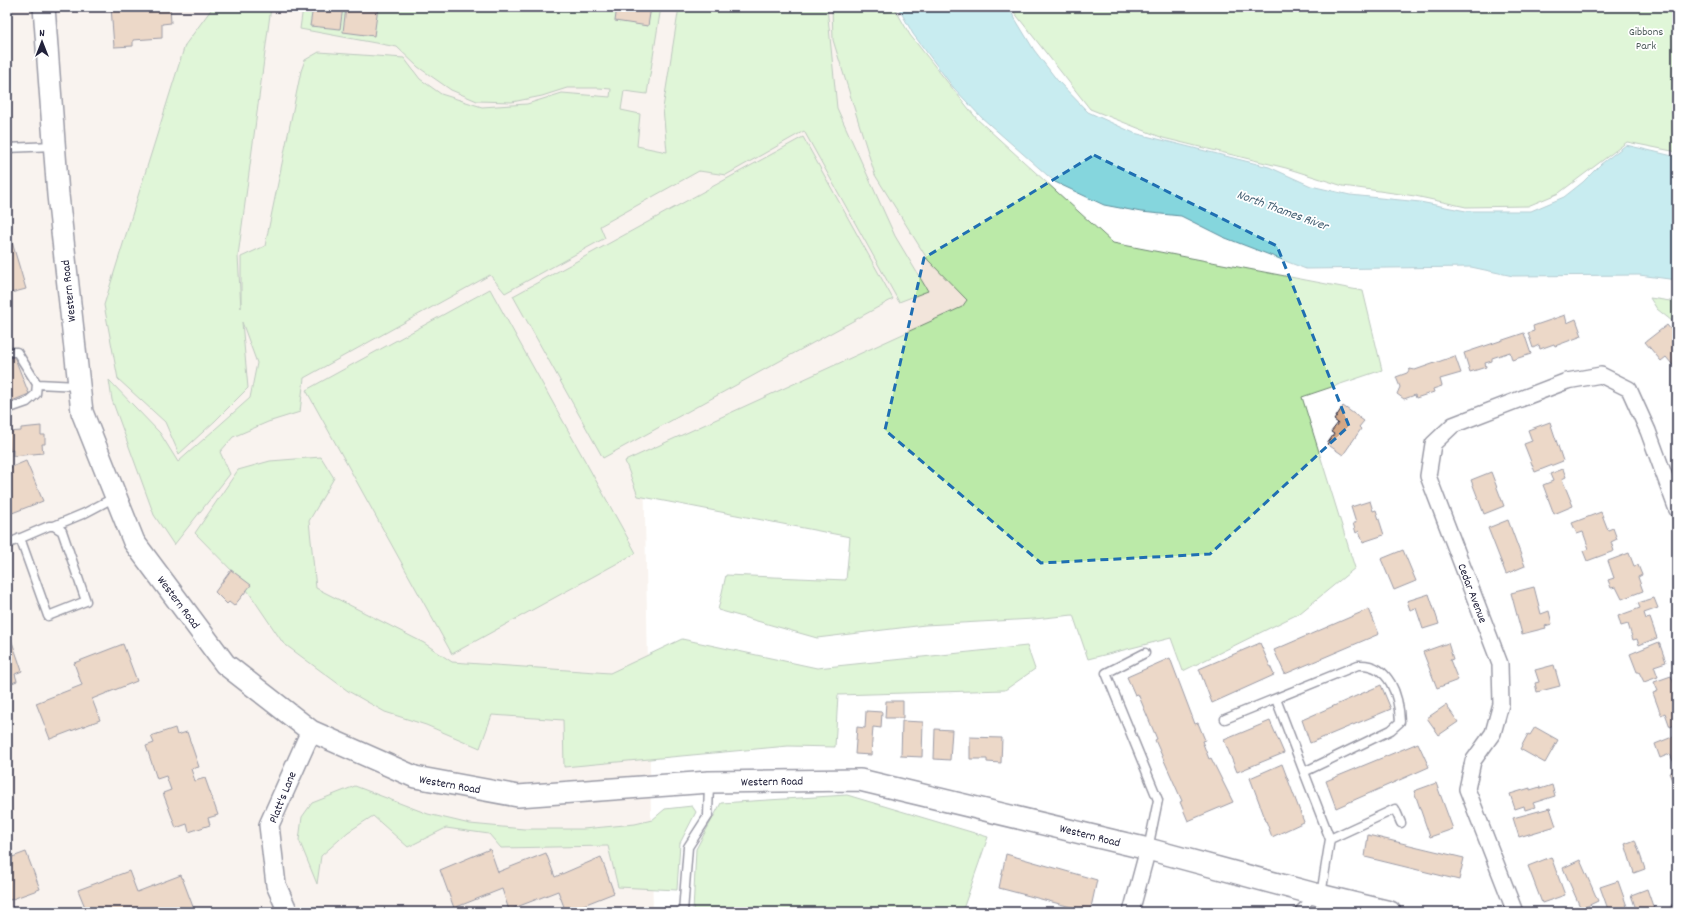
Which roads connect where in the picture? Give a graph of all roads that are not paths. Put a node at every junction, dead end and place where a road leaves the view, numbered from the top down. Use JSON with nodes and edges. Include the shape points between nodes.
{"nodes":[{"id":1,"x":44,"y":7,"type":"edge"},
{"id":2,"x":54,"y":146,"type":"junction"},
{"id":3,"x":7,"y":148,"type":"edge"},
{"id":4,"x":7,"y":352,"type":"edge"},
{"id":5,"x":37,"y":384,"type":"junction"},
{"id":6,"x":79,"y":386,"type":"junction"},
{"id":7,"x":7,"y":408,"type":"edge"},
{"id":8,"x":116,"y":497,"type":"junction"},
{"id":9,"x":1677,"y":510,"type":"edge"},
{"id":10,"x":54,"y":526,"type":"junction"},
{"id":11,"x":20,"y":538,"type":"junction"},
{"id":12,"x":7,"y":544,"type":"edge"},
{"id":13,"x":1145,"y":653,"type":"dead end"},
{"id":14,"x":1276,"y":699,"type":"junction"},
{"id":15,"x":1225,"y":719,"type":"dead end"},
{"id":16,"x":311,"y":731,"type":"junction"},
{"id":17,"x":1304,"y":772,"type":"junction"},
{"id":18,"x":709,"y":782,"type":"junction"},
{"id":19,"x":1400,"y":823,"type":"dead end"},
{"id":20,"x":1330,"y":839,"type":"junction"},
{"id":21,"x":1148,"y":849,"type":"junction"},
{"id":22,"x":1318,"y":895,"type":"junction"},
{"id":23,"x":288,"y":912,"type":"edge"},
{"id":24,"x":683,"y":912,"type":"edge"},
{"id":25,"x":1131,"y":912,"type":"edge"},
{"id":26,"x":1298,"y":912,"type":"edge"},
{"id":27,"x":1390,"y":912,"type":"edge"},
{"id":28,"x":1516,"y":912,"type":"edge"}],
"edges":[{"from":1,"to":2,"type":"main road","name":"Western Road"},
{"from":2,"to":3,"type":"lane"},
{"from":2,"to":6,"type":"main road","name":"Western Road"},
{"from":4,"to":5,"type":"lane","via":[[17,352]]},
{"from":5,"to":6,"type":"lane"},
{"from":5,"to":7,"type":"lane","via":[[36,394],[26,402]]},
{"from":6,"to":8,"type":"main road","name":"Western Road","via":[[82,412]]},
{"from":8,"to":10,"type":"lane"},
{"from":8,"to":16,"type":"main road","name":"Western Road","via":[[134,542],[225,664]]},
{"from":9,"to":28,"type":"street","name":"Cedar Avenue","via":[[1630,389],[1601,375],[1567,381],[1453,425],[1434,444],[1428,476],[1500,664],[1501,704],[1494,733],[1473,761],[1467,790]]},
{"from":10,"to":11,"type":"lane"},
{"from":10,"to":11,"type":"lane","via":[[62,531],[86,601],[48,616]]},
{"from":11,"to":12,"type":"lane"},
{"from":13,"to":21,"type":"lane","via":[[1106,673],[1158,800]]},
{"from":14,"to":15,"type":"lane"},
{"from":14,"to":17,"type":"lane"},
{"from":14,"to":17,"type":"lane","via":[[1358,665],[1368,664],[1380,670],[1389,679],[1399,708],[1400,722],[1391,730]]},
{"from":16,"to":18,"type":"main road","name":"Western Road","via":[[414,777],[518,796]]},
{"from":16,"to":23,"type":"street","name":"Platt's Lane","via":[[270,824],[276,885]]},
{"from":17,"to":20,"type":"lane"},
{"from":18,"to":21,"type":"main road","name":"Western Road","via":[[860,780]]},
{"from":18,"to":24,"type":"lane","via":[[708,816],[688,847]]},
{"from":19,"to":20,"type":"lane","via":[[1395,809]]},
{"from":20,"to":22,"type":"lane"},
{"from":21,"to":22,"type":"main road","name":"Western Road"},
{"from":21,"to":25,"type":"street"},
{"from":22,"to":26,"type":"lane"},
{"from":22,"to":27,"type":"main road","name":"Western Road"}]}
